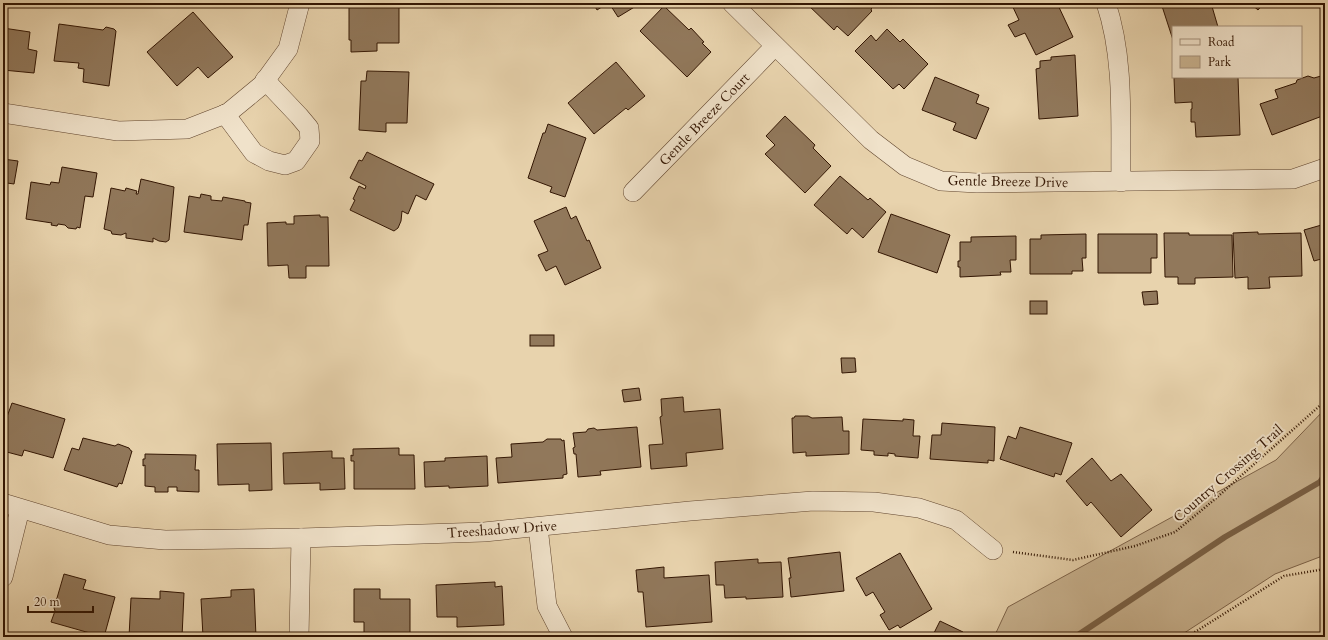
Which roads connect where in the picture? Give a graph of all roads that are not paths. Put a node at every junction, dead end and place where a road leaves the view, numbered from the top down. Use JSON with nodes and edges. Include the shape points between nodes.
{"nodes":[{"id":1,"x":300,"y":3,"type":"edge"},
{"id":2,"x":732,"y":3,"type":"edge"},
{"id":3,"x":1106,"y":3,"type":"edge"},
{"id":4,"x":775,"y":46,"type":"junction"},
{"id":5,"x":265,"y":80,"type":"junction"},
{"id":6,"x":3,"y":113,"type":"edge"},
{"id":7,"x":225,"y":114,"type":"junction"},
{"id":8,"x":1325,"y":168,"type":"edge"},
{"id":9,"x":1121,"y":182,"type":"junction"},
{"id":10,"x":633,"y":192,"type":"dead end"},
{"id":11,"x":12,"y":506,"type":"edge"},
{"id":12,"x":538,"y":527,"type":"junction"},
{"id":13,"x":301,"y":538,"type":"junction"},
{"id":14,"x":993,"y":550,"type":"road end"},
{"id":15,"x":3,"y":578,"type":"edge"},
{"id":16,"x":299,"y":637,"type":"edge"},
{"id":17,"x":563,"y":637,"type":"edge"}],
"edges":[{"from":1,"to":5,"type":"street","via":[[288,49]]},
{"from":2,"to":4,"type":"street","name":"Gentle Breeze Drive"},
{"from":3,"to":9,"type":"street","via":[[1120,64]]},
{"from":4,"to":9,"type":"street","name":"Gentle Breeze Drive","via":[[871,140],[905,166],[941,181]]},
{"from":4,"to":10,"type":"street","name":"Gentle Breeze Court"},
{"from":5,"to":7,"type":"street"},
{"from":5,"to":7,"type":"street","via":[[309,128],[310,141],[296,161],[285,165],[269,161],[254,153]]},
{"from":6,"to":7,"type":"street","via":[[118,131],[187,129]]},
{"from":8,"to":9,"type":"street","name":"Gentle Breeze Drive","via":[[1293,179]]},
{"from":11,"to":13,"type":"street","name":"Treeshadow Drive","via":[[109,535],[165,540]]},
{"from":11,"to":15,"type":"street"},
{"from":12,"to":13,"type":"street","name":"Treeshadow Drive","via":[[484,532]]},
{"from":12,"to":14,"type":"street","name":"Treeshadow Drive","via":[[813,501],[874,502],[918,508],[956,520]]},
{"from":12,"to":17,"type":"street","via":[[547,606]]},
{"from":13,"to":16,"type":"street"}]}
